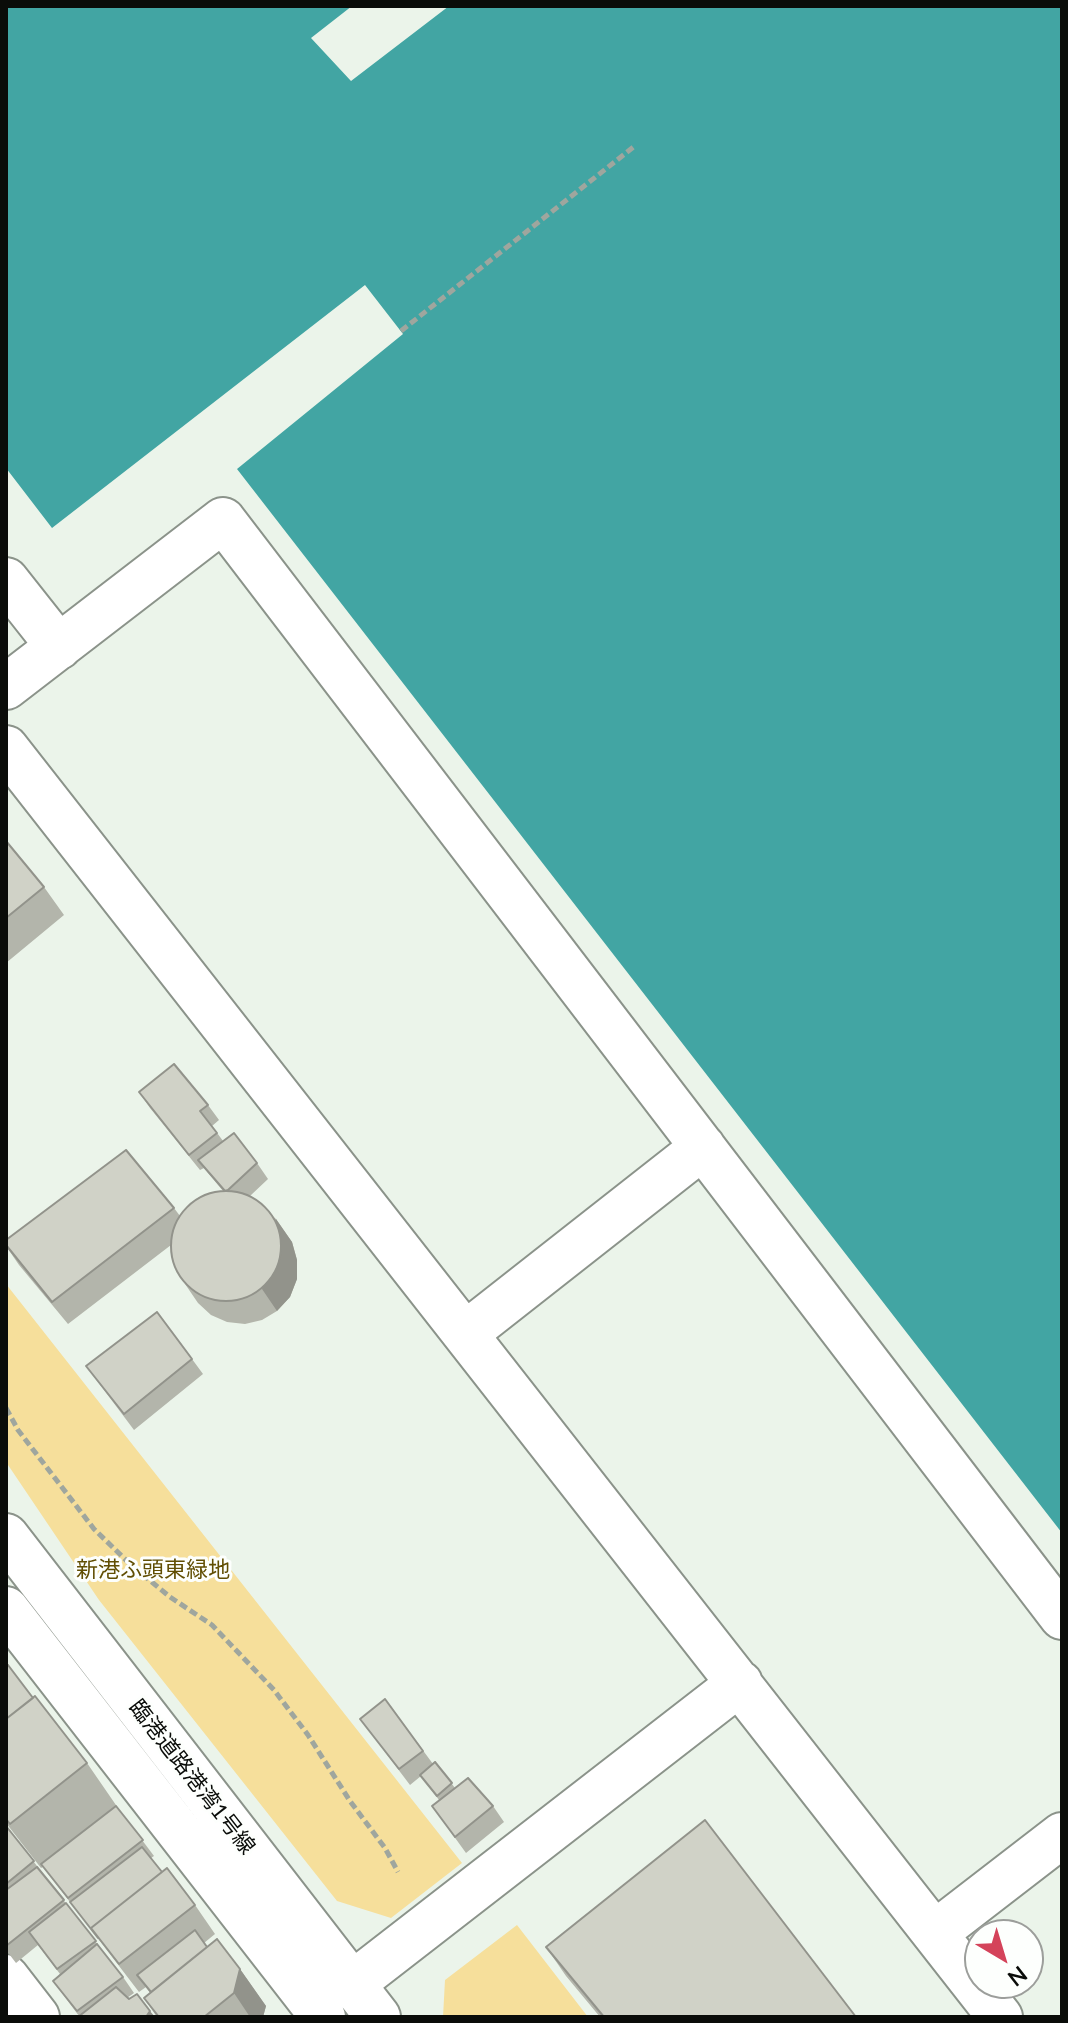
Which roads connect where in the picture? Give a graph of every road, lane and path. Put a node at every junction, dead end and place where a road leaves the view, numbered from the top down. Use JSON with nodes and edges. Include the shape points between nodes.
{"nodes":[{"id":1,"x":636,"y":145,"type":"dead end"},
{"id":2,"x":401,"y":331,"type":"dead end"},
{"id":3,"x":6,"y":580,"type":"edge"},
{"id":4,"x":59,"y":647,"type":"junction"},
{"id":5,"x":6,"y":687,"type":"edge"},
{"id":6,"x":6,"y":748,"type":"edge"},
{"id":7,"x":703,"y":1147,"type":"junction"},
{"id":8,"x":465,"y":1334,"type":"junction"},
{"id":9,"x":6,"y":1408,"type":"edge"},
{"id":10,"x":6,"y":1533,"type":"edge"},
{"id":11,"x":6,"y":1609,"type":"edge"},
{"id":12,"x":1062,"y":1617,"type":"edge"},
{"id":13,"x":740,"y":1683,"type":"junction"},
{"id":14,"x":1062,"y":1835,"type":"edge"},
{"id":15,"x":398,"y":1872,"type":"dead end"},
{"id":16,"x":935,"y":1933,"type":"junction"},
{"id":17,"x":6,"y":1977,"type":"edge"},
{"id":18,"x":365,"y":2001,"type":"edge"},
{"id":19,"x":37,"y":2017,"type":"edge"},
{"id":20,"x":322,"y":2017,"type":"edge"},
{"id":21,"x":1000,"y":2017,"type":"edge"}],
"edges":[{"from":1,"to":2,"type":"path"},
{"from":3,"to":4,"type":"street"},
{"from":4,"to":5,"type":"street"},
{"from":4,"to":7,"type":"street","via":[[223,520]]},
{"from":6,"to":8,"type":"street"},
{"from":7,"to":8,"type":"street"},
{"from":7,"to":12,"type":"street"},
{"from":8,"to":13,"type":"street"},
{"from":9,"to":15,"type":"path","via":[[94,1529],[170,1597],[212,1625],[274,1690]]},
{"from":10,"to":18,"type":"street","name":"臨港道路港湾1号線"},
{"from":11,"to":20,"type":"street","name":"臨港道路港湾1号線"},
{"from":13,"to":16,"type":"street"},
{"from":13,"to":18,"type":"street"},
{"from":14,"to":16,"type":"street"},
{"from":16,"to":21,"type":"street"},
{"from":17,"to":19,"type":"street"}]}
